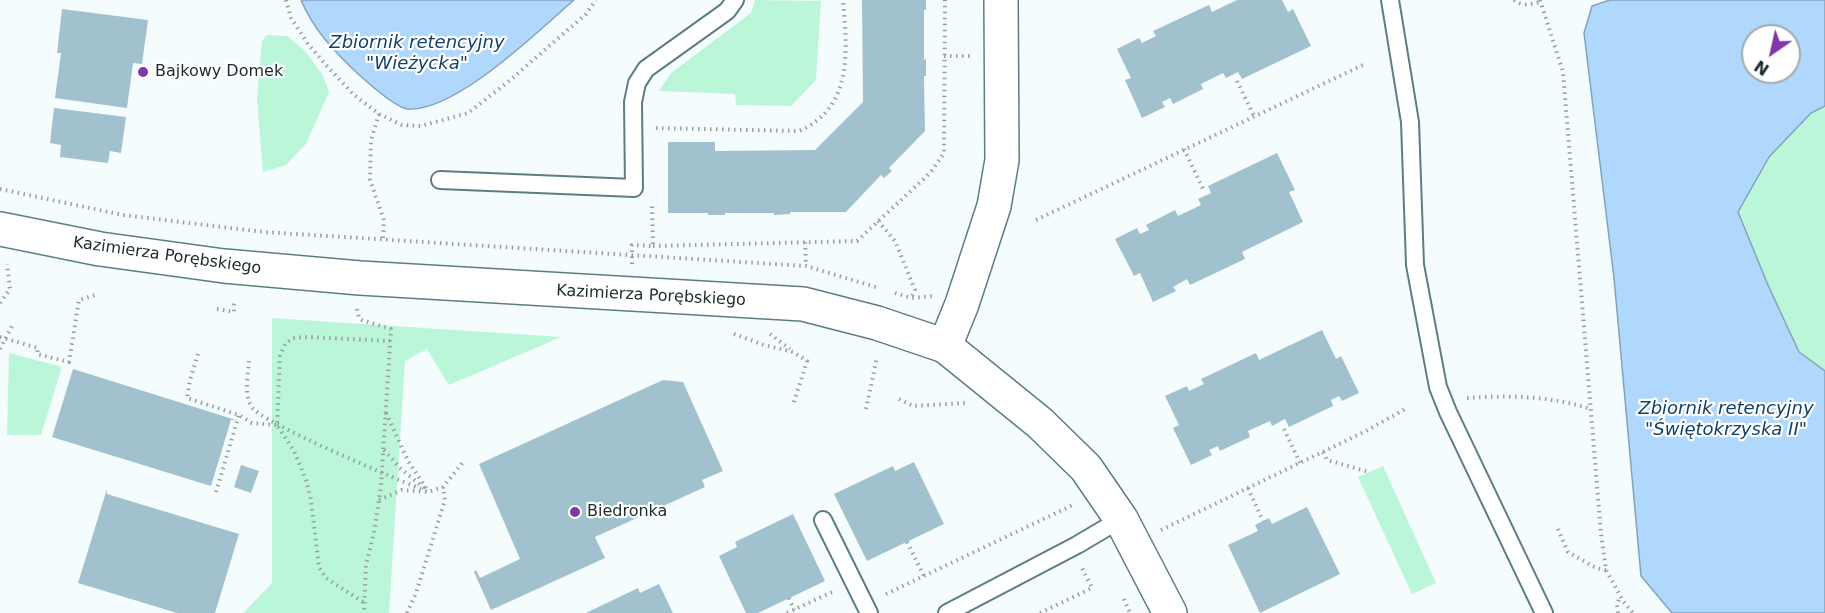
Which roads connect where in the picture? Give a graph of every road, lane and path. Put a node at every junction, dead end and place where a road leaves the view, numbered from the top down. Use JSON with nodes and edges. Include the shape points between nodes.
{"nodes":[{"id":1,"x":286,"y":0,"type":"edge"},
{"id":2,"x":596,"y":0,"type":"edge"},
{"id":3,"x":735,"y":0,"type":"edge"},
{"id":4,"x":843,"y":0,"type":"edge"},
{"id":5,"x":945,"y":0,"type":"edge"},
{"id":6,"x":1001,"y":0,"type":"edge"},
{"id":7,"x":1390,"y":0,"type":"edge"},
{"id":8,"x":1514,"y":0,"type":"edge"},
{"id":9,"x":1540,"y":1,"type":"edge"},
{"id":10,"x":944,"y":56,"type":"junction"},
{"id":11,"x":958,"y":56,"type":"dead end"},
{"id":12,"x":1363,"y":65,"type":"dead end"},
{"id":13,"x":1237,"y":81,"type":"dead end"},
{"id":14,"x":379,"y":114,"type":"junction"},
{"id":15,"x":1254,"y":116,"type":"junction"},
{"id":16,"x":634,"y":128,"type":"junction"},
{"id":17,"x":1184,"y":149,"type":"junction"},
{"id":18,"x":440,"y":180,"type":"dead end"},
{"id":19,"x":0,"y":189,"type":"edge"},
{"id":20,"x":1203,"y":189,"type":"dead end"},
{"id":21,"x":652,"y":217,"type":"dead end"},
{"id":22,"x":1036,"y":220,"type":"dead end"},
{"id":23,"x":878,"y":221,"type":"junction"},
{"id":24,"x":0,"y":229,"type":"edge"},
{"id":25,"x":383,"y":240,"type":"junction"},
{"id":26,"x":805,"y":242,"type":"junction"},
{"id":27,"x":7,"y":262,"type":"dead end"},
{"id":28,"x":806,"y":266,"type":"junction"},
{"id":29,"x":880,"y":288,"type":"dead end"},
{"id":30,"x":890,"y":291,"type":"dead end"},
{"id":31,"x":95,"y":295,"type":"dead end"},
{"id":32,"x":938,"y":295,"type":"dead end"},
{"id":33,"x":912,"y":298,"type":"junction"},
{"id":34,"x":0,"y":303,"type":"edge"},
{"id":35,"x":357,"y":304,"type":"dead end"},
{"id":36,"x":12,"y":326,"type":"dead end"},
{"id":37,"x":728,"y":333,"type":"dead end"},
{"id":38,"x":2,"y":338,"type":"edge"},
{"id":39,"x":390,"y":341,"type":"junction"},
{"id":40,"x":945,"y":346,"type":"junction"},
{"id":41,"x":0,"y":349,"type":"edge"},
{"id":42,"x":198,"y":354,"type":"dead end"},
{"id":43,"x":878,"y":355,"type":"dead end"},
{"id":44,"x":249,"y":361,"type":"dead end"},
{"id":45,"x":899,"y":399,"type":"dead end"},
{"id":46,"x":1443,"y":400,"type":"junction"},
{"id":47,"x":968,"y":403,"type":"dead end"},
{"id":48,"x":793,"y":405,"type":"dead end"},
{"id":49,"x":1407,"y":408,"type":"dead end"},
{"id":50,"x":866,"y":409,"type":"dead end"},
{"id":51,"x":1591,"y":409,"type":"junction"},
{"id":52,"x":386,"y":412,"type":"junction"},
{"id":53,"x":239,"y":415,"type":"junction"},
{"id":54,"x":277,"y":425,"type":"junction"},
{"id":55,"x":1284,"y":429,"type":"dead end"},
{"id":56,"x":384,"y":450,"type":"junction"},
{"id":57,"x":1323,"y":452,"type":"junction"},
{"id":58,"x":464,"y":461,"type":"dead end"},
{"id":59,"x":1300,"y":463,"type":"junction"},
{"id":60,"x":1369,"y":472,"type":"dead end"},
{"id":61,"x":382,"y":473,"type":"junction"},
{"id":62,"x":443,"y":487,"type":"junction"},
{"id":63,"x":1248,"y":488,"type":"junction"},
{"id":64,"x":216,"y":492,"type":"dead end"},
{"id":65,"x":428,"y":492,"type":"junction"},
{"id":66,"x":1072,"y":494,"type":"dead end"},
{"id":67,"x":379,"y":500,"type":"junction"},
{"id":68,"x":1121,"y":519,"type":"junction"},
{"id":69,"x":823,"y":520,"type":"dead end"},
{"id":70,"x":1263,"y":521,"type":"dead end"},
{"id":71,"x":1558,"y":529,"type":"dead end"},
{"id":72,"x":1161,"y":530,"type":"dead end"},
{"id":73,"x":907,"y":542,"type":"dead end"},
{"id":74,"x":1072,"y":547,"type":"junction"},
{"id":75,"x":1606,"y":570,"type":"junction"},
{"id":76,"x":924,"y":576,"type":"junction"},
{"id":77,"x":1121,"y":594,"type":"dead end"},
{"id":78,"x":1620,"y":596,"type":"junction"},
{"id":79,"x":789,"y":598,"type":"dead end"},
{"id":80,"x":364,"y":602,"type":"junction"},
{"id":81,"x":867,"y":608,"type":"edge"},
{"id":82,"x":794,"y":610,"type":"junction"},
{"id":83,"x":364,"y":613,"type":"edge"},
{"id":84,"x":407,"y":613,"type":"edge"},
{"id":85,"x":787,"y":613,"type":"edge"},
{"id":86,"x":949,"y":613,"type":"edge"},
{"id":87,"x":1040,"y":613,"type":"edge"},
{"id":88,"x":1130,"y":613,"type":"edge"},
{"id":89,"x":1170,"y":613,"type":"edge"},
{"id":90,"x":1544,"y":613,"type":"edge"},
{"id":91,"x":1618,"y":613,"type":"edge"},
{"id":92,"x":1633,"y":613,"type":"edge"}],
"edges":[{"from":1,"to":14,"type":"path","via":[[291,18],[319,57],[353,94]]},
{"from":2,"to":14,"type":"path","via":[[586,14],[468,113],[421,126],[402,125]]},
{"from":3,"to":16,"type":"lane","via":[[727,11],[646,69],[637,83],[633,102]]},
{"from":4,"to":16,"type":"path","via":[[845,66],[840,90],[828,110],[813,124],[799,131]]},
{"from":5,"to":10,"type":"path"},
{"from":6,"to":40,"type":"street","via":[[1002,160],[994,206]]},
{"from":7,"to":46,"type":"lane","via":[[1410,122],[1415,266]]},
{"from":8,"to":9,"type":"path","via":[[1526,5]]},
{"from":9,"to":51,"type":"path","via":[[1563,72]]},
{"from":10,"to":11,"type":"path"},
{"from":10,"to":23,"type":"path","via":[[944,153],[932,172]]},
{"from":12,"to":15,"type":"path"},
{"from":13,"to":15,"type":"path"},
{"from":14,"to":25,"type":"path","via":[[371,140],[370,180],[384,220]]},
{"from":15,"to":17,"type":"path"},
{"from":16,"to":18,"type":"lane","via":[[634,188]]},
{"from":17,"to":20,"type":"path"},
{"from":17,"to":22,"type":"path"},
{"from":19,"to":25,"type":"path","via":[[123,215],[264,232]]},
{"from":21,"to":26,"type":"path","via":[[653,244]]},
{"from":23,"to":26,"type":"path","via":[[857,241]]},
{"from":23,"to":33,"type":"path","via":[[895,241],[915,290]]},
{"from":24,"to":40,"type":"street","name":"Kazimierza Porębskiego","via":[[224,267],[803,304]]},
{"from":25,"to":28,"type":"path"},
{"from":26,"to":28,"type":"path"},
{"from":27,"to":34,"type":"path","via":[[10,289]]},
{"from":28,"to":29,"type":"path"},
{"from":30,"to":33,"type":"path"},
{"from":31,"to":38,"type":"path","via":[[79,300],[69,362],[37,354],[38,348]]},
{"from":32,"to":33,"type":"path"},
{"from":35,"to":39,"type":"path","via":[[359,318],[391,329]]},
{"from":36,"to":38,"type":"path"},
{"from":37,"to":48,"type":"path","via":[[793,352],[807,361]]},
{"from":38,"to":41,"type":"path"},
{"from":39,"to":52,"type":"path"},
{"from":39,"to":54,"type":"path","via":[[293,338],[280,356]]},
{"from":40,"to":68,"type":"street","name":"Kazimierza Porębskiego","via":[[1040,423],[1086,468]]},
{"from":42,"to":53,"type":"path","via":[[188,398]]},
{"from":43,"to":50,"type":"path"},
{"from":44,"to":54,"type":"path","via":[[247,389],[251,406]]},
{"from":45,"to":47,"type":"path","via":[[913,406]]},
{"from":46,"to":51,"type":"path","via":[[1550,399]]},
{"from":46,"to":90,"type":"lane"},
{"from":49,"to":57,"type":"path"},
{"from":51,"to":75,"type":"path"},
{"from":52,"to":56,"type":"path"},
{"from":52,"to":65,"type":"path","via":[[408,461]]},
{"from":53,"to":54,"type":"path","via":[[252,423]]},
{"from":53,"to":64,"type":"path"},
{"from":54,"to":61,"type":"path"},
{"from":54,"to":80,"type":"path","via":[[306,480],[319,567],[326,578]]},
{"from":55,"to":59,"type":"path"},
{"from":56,"to":61,"type":"path"},
{"from":56,"to":65,"type":"path"},
{"from":57,"to":59,"type":"path"},
{"from":57,"to":60,"type":"path","via":[[1327,460]]},
{"from":58,"to":62,"type":"path"},
{"from":59,"to":63,"type":"path"},
{"from":61,"to":65,"type":"path"},
{"from":61,"to":67,"type":"path"},
{"from":62,"to":65,"type":"path"},
{"from":62,"to":84,"type":"path","via":[[445,500]]},
{"from":63,"to":70,"type":"path"},
{"from":63,"to":72,"type":"path"},
{"from":65,"to":67,"type":"path","via":[[402,490]]},
{"from":66,"to":76,"type":"path","via":[[1076,504]]},
{"from":67,"to":80,"type":"path","via":[[366,565]]},
{"from":68,"to":74,"type":"lane"},
{"from":68,"to":89,"type":"street","name":"Kazimierza Porębskiego"},
{"from":69,"to":81,"type":"lane"},
{"from":71,"to":75,"type":"path","via":[[1568,552]]},
{"from":73,"to":76,"type":"path"},
{"from":74,"to":86,"type":"lane"},
{"from":74,"to":87,"type":"path","via":[[1092,588]]},
{"from":75,"to":78,"type":"path"},
{"from":76,"to":81,"type":"path"},
{"from":77,"to":88,"type":"path"},
{"from":78,"to":91,"type":"path"},
{"from":78,"to":92,"type":"path"},
{"from":79,"to":82,"type":"path"},
{"from":80,"to":83,"type":"path"},
{"from":81,"to":82,"type":"path","via":[[852,610],[841,587]]},
{"from":82,"to":85,"type":"path"}]}
